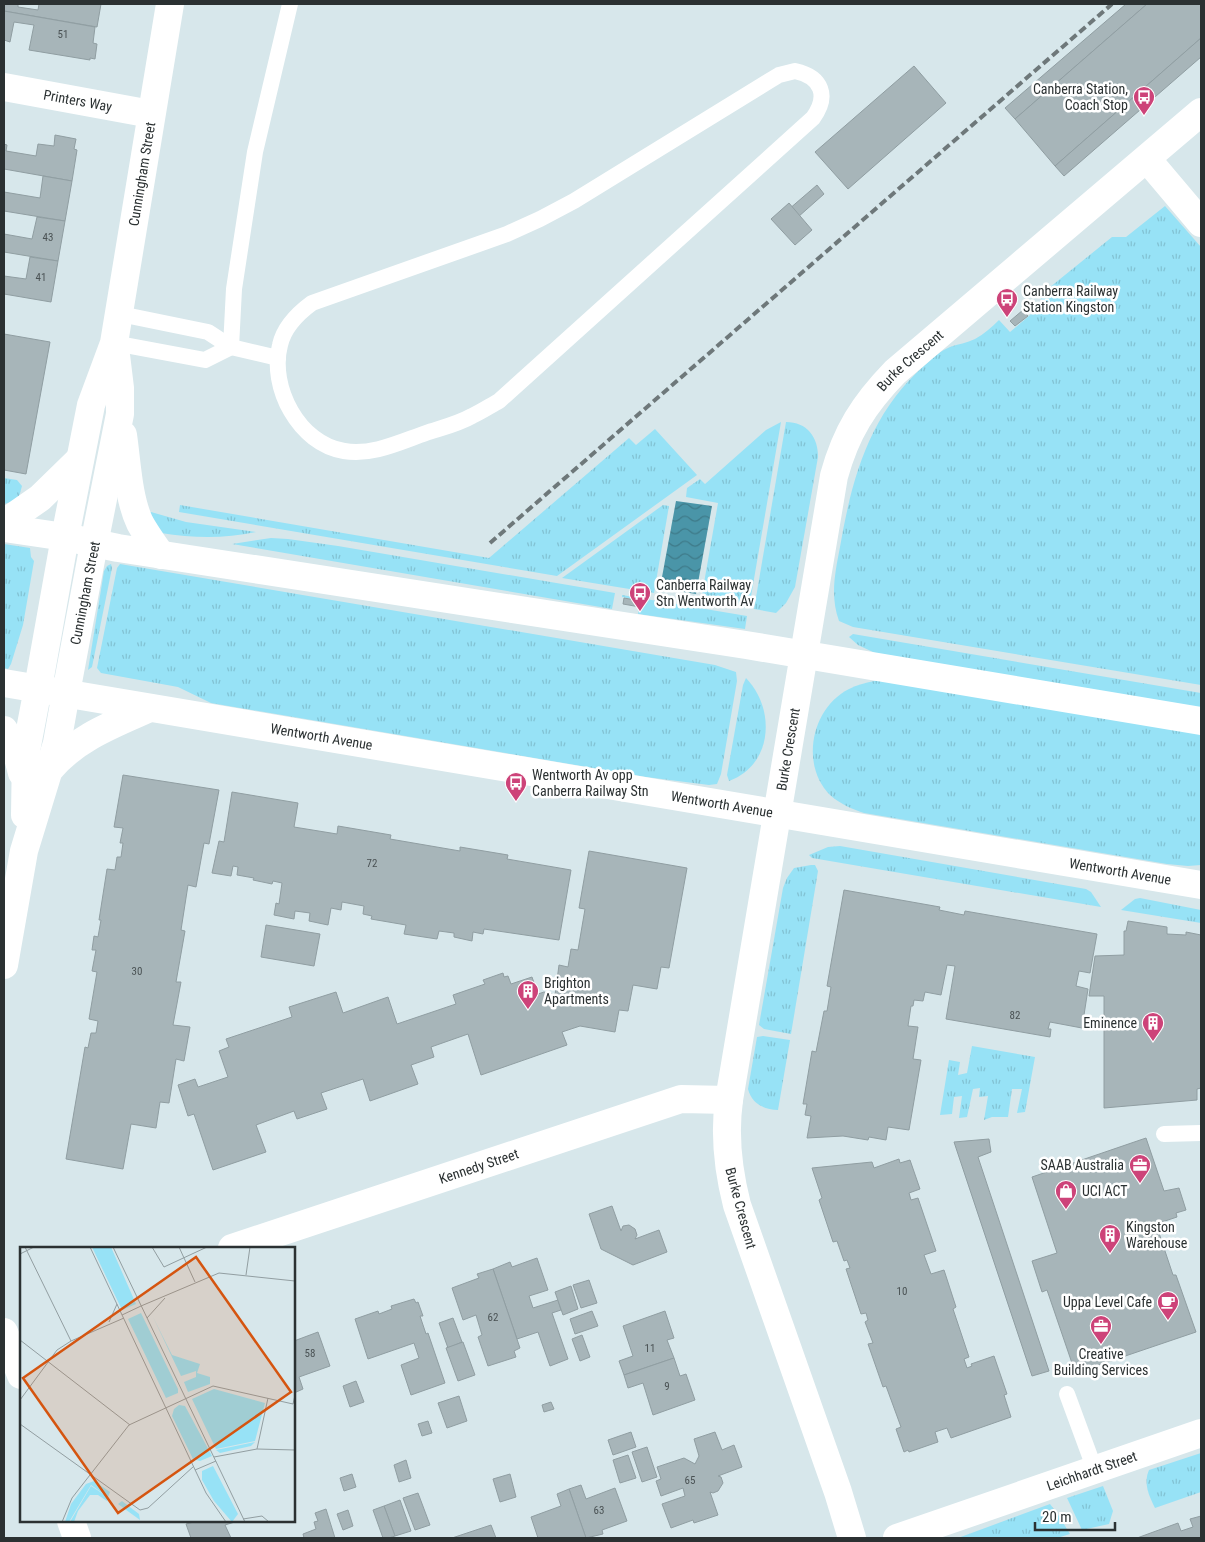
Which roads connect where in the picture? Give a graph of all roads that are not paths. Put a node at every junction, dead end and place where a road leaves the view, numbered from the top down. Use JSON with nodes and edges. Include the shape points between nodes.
{"nodes":[{"id":1,"x":170,"y":4,"type":"edge"},
{"id":2,"x":290,"y":4,"type":"edge"},
{"id":3,"x":4,"y":87,"type":"edge"},
{"id":4,"x":1201,"y":112,"type":"edge"},
{"id":5,"x":151,"y":114,"type":"junction"},
{"id":6,"x":1147,"y":160,"type":"junction"},
{"id":7,"x":1201,"y":223,"type":"edge"},
{"id":8,"x":120,"y":314,"type":"junction"},
{"id":9,"x":114,"y":343,"type":"junction"},
{"id":10,"x":231,"y":348,"type":"junction"},
{"id":11,"x":278,"y":358,"type":"junction"},
{"id":12,"x":120,"y":414,"type":"junction"},
{"id":13,"x":80,"y":459,"type":"junction"},
{"id":14,"x":4,"y":523,"type":"edge"},
{"id":15,"x":4,"y":528,"type":"edge"},
{"id":16,"x":65,"y":537,"type":"junction"},
{"id":17,"x":94,"y":544,"type":"junction"},
{"id":18,"x":161,"y":555,"type":"junction"},
{"id":19,"x":804,"y":654,"type":"junction"},
{"id":20,"x":4,"y":683,"type":"edge"},
{"id":21,"x":38,"y":688,"type":"junction"},
{"id":22,"x":66,"y":693,"type":"junction"},
{"id":23,"x":150,"y":708,"type":"junction"},
{"id":24,"x":1201,"y":721,"type":"edge"},
{"id":25,"x":4,"y":730,"type":"edge"},
{"id":26,"x":48,"y":771,"type":"junction"},
{"id":27,"x":26,"y":797,"type":"junction"},
{"id":28,"x":776,"y":813,"type":"junction"},
{"id":29,"x":24,"y":851,"type":"junction"},
{"id":30,"x":1201,"y":885,"type":"edge"},
{"id":31,"x":4,"y":965,"type":"edge"},
{"id":32,"x":728,"y":1100,"type":"junction"},
{"id":33,"x":1201,"y":1133,"type":"edge"},
{"id":34,"x":1164,"y":1134,"type":"dead end"},
{"id":35,"x":235,"y":1247,"type":"edge"},
{"id":36,"x":20,"y":1318,"type":"edge"},
{"id":37,"x":4,"y":1324,"type":"edge"},
{"id":38,"x":4,"y":1332,"type":"edge"},
{"id":39,"x":20,"y":1372,"type":"edge"},
{"id":40,"x":1067,"y":1394,"type":"dead end"},
{"id":41,"x":1201,"y":1433,"type":"edge"},
{"id":42,"x":1094,"y":1470,"type":"junction"},
{"id":43,"x":72,"y":1522,"type":"edge"},
{"id":44,"x":77,"y":1538,"type":"edge"},
{"id":45,"x":852,"y":1538,"type":"edge"},
{"id":46,"x":898,"y":1538,"type":"edge"}],
"edges":[{"from":1,"to":5,"type":"street","name":"Cunningham Street"},
{"from":2,"to":10,"type":"lane","via":[[255,152],[234,289]]},
{"from":3,"to":5,"type":"street","name":"Printers Way"},
{"from":4,"to":6,"type":"street","name":"Burke Crescent"},
{"from":5,"to":8,"type":"street","name":"Cunningham Street"},
{"from":6,"to":7,"type":"street"},
{"from":6,"to":19,"type":"street","name":"Burke Crescent","via":[[909,358],[867,404],[845,441],[834,476]]},
{"from":8,"to":9,"type":"street","name":"Cunningham Street"},
{"from":8,"to":10,"type":"lane","via":[[208,332]]},
{"from":9,"to":10,"type":"lane","via":[[205,360]]},
{"from":9,"to":12,"type":"street","name":"Cunningham Street"},
{"from":9,"to":13,"type":"street","name":"Cunningham Street","via":[[91,406]]},
{"from":10,"to":11,"type":"lane"},
{"from":11,"to":11,"type":"lane","via":[[280,344],[292,320],[312,303],[540,219],[779,75],[795,71],[803,73],[820,87],[821,106],[813,118],[512,391],[472,417],[382,448],[353,452],[334,448],[307,432],[292,412],[281,386]]},
{"from":12,"to":17,"type":"street","name":"Cunningham Street"},
{"from":12,"to":18,"type":"street","name":"Cunningham Street","via":[[136,512]]},
{"from":13,"to":14,"type":"street","via":[[40,498]]},
{"from":13,"to":16,"type":"street","name":"Cunningham Street"},
{"from":15,"to":16,"type":"street"},
{"from":16,"to":17,"type":"street"},
{"from":16,"to":21,"type":"street","name":"Cunningham Street"},
{"from":17,"to":18,"type":"street"},
{"from":17,"to":22,"type":"street","name":"Cunningham Street"},
{"from":18,"to":19,"type":"street"},
{"from":19,"to":24,"type":"street"},
{"from":19,"to":28,"type":"street","name":"Burke Crescent"},
{"from":20,"to":21,"type":"street","name":"Wentworth Avenue"},
{"from":21,"to":22,"type":"street","name":"Wentworth Avenue"},
{"from":21,"to":27,"type":"street","name":"Cunningham Street","via":[[26,750]]},
{"from":22,"to":23,"type":"street","name":"Wentworth Avenue"},
{"from":22,"to":26,"type":"street","name":"Cunningham Street"},
{"from":23,"to":26,"type":"street","name":"Cunningham Street","via":[[78,743]]},
{"from":23,"to":28,"type":"street","name":"Wentworth Avenue"},
{"from":25,"to":27,"type":"street","name":"Cunningham Street","via":[[17,754]]},
{"from":26,"to":29,"type":"street","name":"Cunningham Street"},
{"from":27,"to":29,"type":"street","name":"Cunningham Street"},
{"from":28,"to":30,"type":"street","name":"Wentworth Avenue"},
{"from":28,"to":32,"type":"street","name":"Burke Crescent"},
{"from":29,"to":31,"type":"street","name":"Cunningham Street"},
{"from":32,"to":35,"type":"street","name":"Kennedy Street","via":[[681,1099]]},
{"from":32,"to":45,"type":"street","name":"Burke Crescent","via":[[727,1147],[737,1205]]},
{"from":33,"to":34,"type":"lane"},
{"from":36,"to":37,"type":"street"},
{"from":38,"to":39,"type":"street"},
{"from":40,"to":42,"type":"lane"},
{"from":41,"to":42,"type":"street","name":"Leichhardt Street"},
{"from":42,"to":46,"type":"street","name":"Leichhardt Street"},
{"from":43,"to":44,"type":"street"}]}
